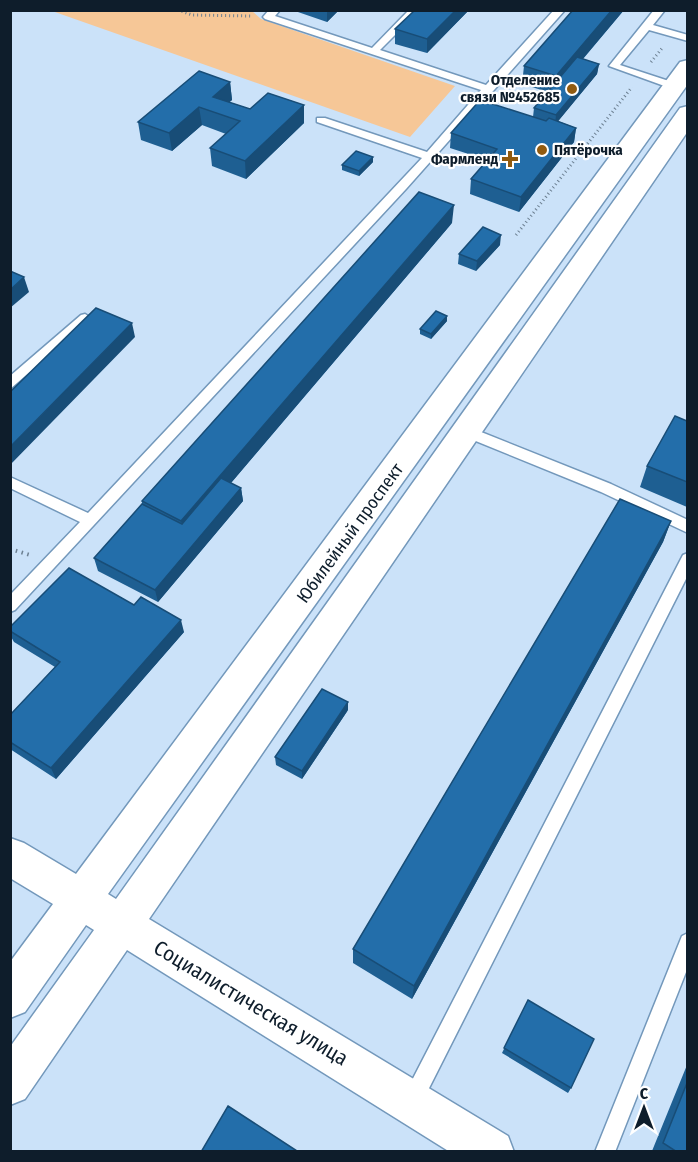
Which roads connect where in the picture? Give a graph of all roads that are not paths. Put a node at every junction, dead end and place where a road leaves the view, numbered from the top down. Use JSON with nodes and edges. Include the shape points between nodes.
{"nodes":[{"id":1,"x":415,"y":10,"type":"edge"},
{"id":2,"x":560,"y":10,"type":"edge"},
{"id":3,"x":660,"y":10,"type":"edge"},
{"id":4,"x":269,"y":12,"type":"edge"},
{"id":5,"x":647,"y":26,"type":"junction"},
{"id":6,"x":687,"y":38,"type":"edge"},
{"id":7,"x":373,"y":52,"type":"junction"},
{"id":8,"x":488,"y":89,"type":"junction"},
{"id":9,"x":685,"y":99,"type":"edge"},
{"id":10,"x":321,"y":120,"type":"dead end"},
{"id":11,"x":428,"y":156,"type":"junction"},
{"id":12,"x":85,"y":318,"type":"edge"},
{"id":13,"x":10,"y":384,"type":"edge"},
{"id":14,"x":466,"y":431,"type":"junction"},
{"id":15,"x":10,"y":482,"type":"edge"},
{"id":16,"x":92,"y":521,"type":"junction"},
{"id":17,"x":687,"y":527,"type":"edge"},
{"id":18,"x":687,"y":559,"type":"edge"},
{"id":19,"x":10,"y":606,"type":"edge"},
{"id":20,"x":10,"y":856,"type":"edge"},
{"id":21,"x":83,"y":899,"type":"junction"},
{"id":22,"x":123,"y":924,"type":"junction"},
{"id":23,"x":687,"y":942,"type":"edge"},
{"id":24,"x":10,"y":997,"type":"edge"},
{"id":25,"x":10,"y":1084,"type":"edge"},
{"id":26,"x":412,"y":1101,"type":"junction"},
{"id":27,"x":492,"y":1152,"type":"edge"},
{"id":28,"x":604,"y":1152,"type":"edge"}],
"edges":[{"from":1,"to":7,"type":"lane"},
{"from":2,"to":8,"type":"lane"},
{"from":3,"to":5,"type":"lane"},
{"from":4,"to":7,"type":"lane"},
{"from":5,"to":6,"type":"lane"},
{"from":5,"to":9,"type":"lane","via":[[614,66],[641,75]]},
{"from":7,"to":8,"type":"lane"},
{"from":8,"to":11,"type":"lane"},
{"from":9,"to":14,"type":"main road"},
{"from":9,"to":21,"type":"main road","name":"Юбилейный проспект"},
{"from":10,"to":11,"type":"lane"},
{"from":11,"to":16,"type":"lane"},
{"from":12,"to":13,"type":"lane"},
{"from":14,"to":17,"type":"lane","via":[[606,488]]},
{"from":14,"to":22,"type":"main road"},
{"from":15,"to":16,"type":"lane"},
{"from":16,"to":19,"type":"lane"},
{"from":18,"to":26,"type":"lane"},
{"from":20,"to":21,"type":"main road","name":"Социалистическая улица"},
{"from":21,"to":22,"type":"main road","name":"Социалистическая улица"},
{"from":21,"to":24,"type":"main road","name":"Юбилейный проспект"},
{"from":22,"to":25,"type":"main road"},
{"from":22,"to":26,"type":"main road","name":"Социалистическая улица"},
{"from":23,"to":28,"type":"lane"},
{"from":26,"to":27,"type":"main road","name":"Социалистическая улица"}]}
